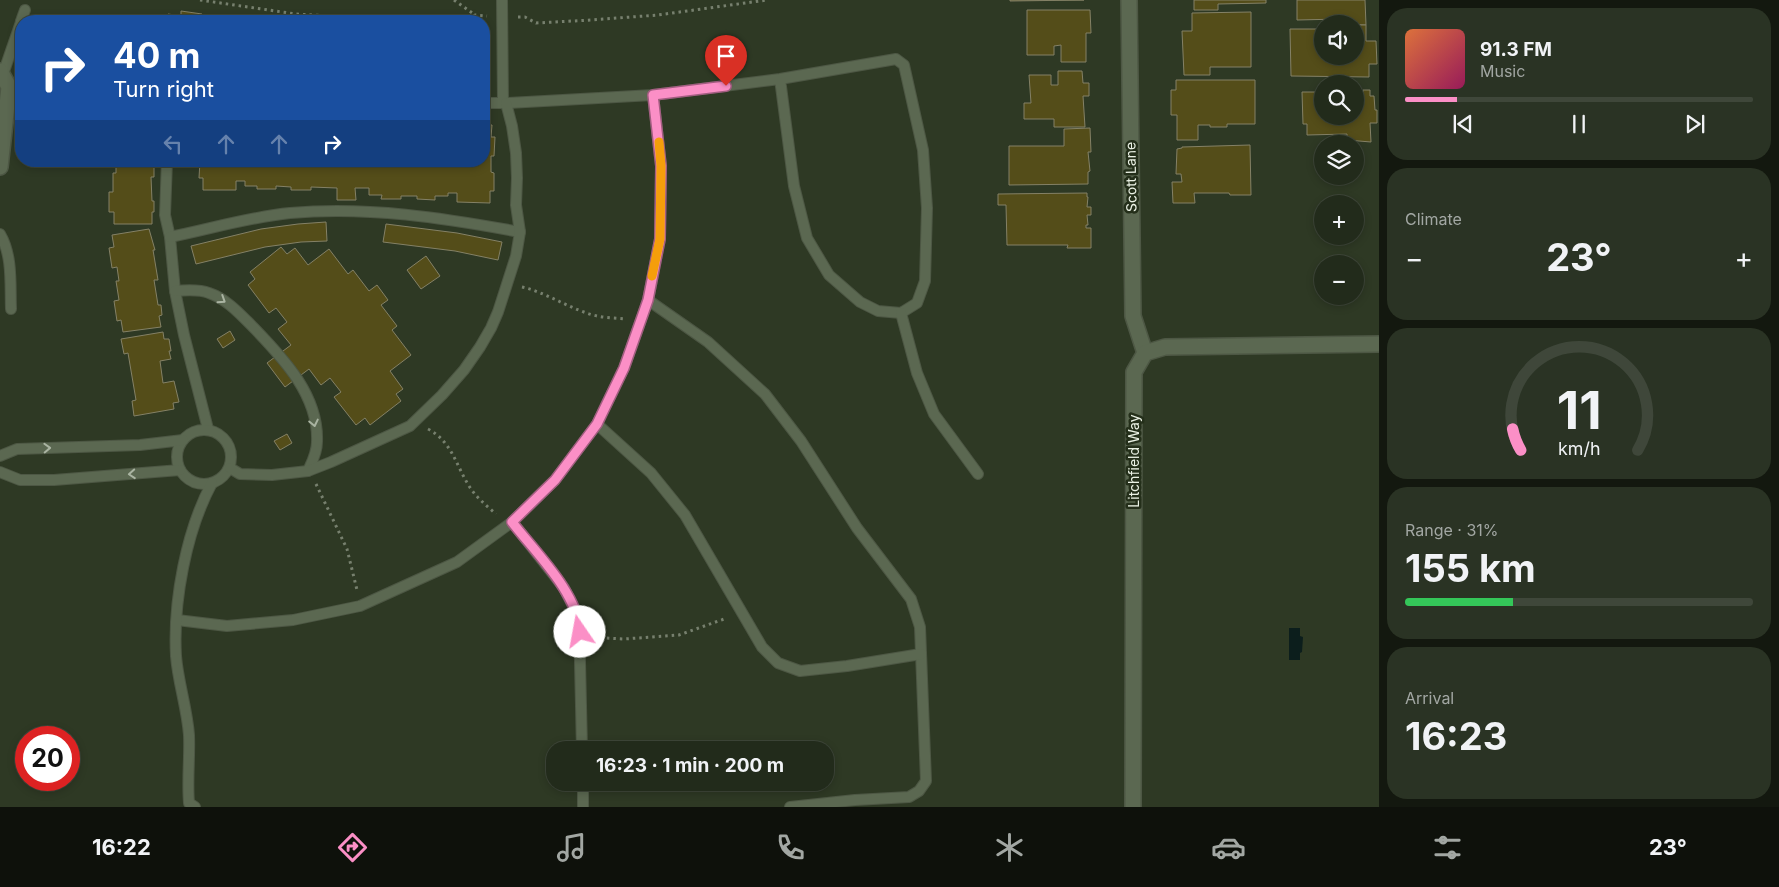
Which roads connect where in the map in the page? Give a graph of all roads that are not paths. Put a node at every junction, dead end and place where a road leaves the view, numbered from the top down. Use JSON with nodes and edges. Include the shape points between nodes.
{"nodes":[{"id":1,"x":502,"y":0,"type":"edge"},
{"id":2,"x":1129,"y":0,"type":"edge"},
{"id":3,"x":25,"y":10,"type":"dead end"},
{"id":4,"x":23,"y":15,"type":"edge"},
{"id":5,"x":15,"y":37,"type":"edge"},
{"id":6,"x":1,"y":72,"type":"edge"},
{"id":7,"x":780,"y":79,"type":"junction"},
{"id":8,"x":653,"y":95,"type":"junction"},
{"id":9,"x":490,"y":102,"type":"edge"},
{"id":10,"x":504,"y":103,"type":"junction"},
{"id":11,"x":0,"y":167,"type":"edge"},
{"id":12,"x":167,"y":167,"type":"edge"},
{"id":13,"x":520,"y":232,"type":"junction"},
{"id":14,"x":0,"y":234,"type":"edge"},
{"id":15,"x":170,"y":237,"type":"junction"},
{"id":16,"x":175,"y":291,"type":"junction"},
{"id":17,"x":648,"y":300,"type":"junction"},
{"id":18,"x":10,"y":309,"type":"dead end"},
{"id":19,"x":901,"y":313,"type":"junction"},
{"id":20,"x":1379,"y":344,"type":"edge"},
{"id":21,"x":1146,"y":353,"type":"junction"},
{"id":22,"x":597,"y":424,"type":"junction"},
{"id":23,"x":208,"y":429,"type":"junction"},
{"id":24,"x":183,"y":440,"type":"junction"},
{"id":25,"x":0,"y":456,"type":"edge"},
{"id":26,"x":230,"y":468,"type":"junction"},
{"id":27,"x":180,"y":470,"type":"junction"},
{"id":28,"x":0,"y":472,"type":"edge"},
{"id":29,"x":308,"y":472,"type":"junction"},
{"id":30,"x":978,"y":474,"type":"dead end"},
{"id":31,"x":212,"y":483,"type":"junction"},
{"id":32,"x":509,"y":524,"type":"junction"},
{"id":33,"x":177,"y":620,"type":"junction"},
{"id":34,"x":921,"y":654,"type":"junction"},
{"id":35,"x":582,"y":741,"type":"edge"},
{"id":36,"x":583,"y":791,"type":"edge"},
{"id":37,"x":195,"y":807,"type":"edge"},
{"id":38,"x":584,"y":807,"type":"edge"},
{"id":39,"x":790,"y":807,"type":"edge"},
{"id":40,"x":1133,"y":807,"type":"edge"}],
"edges":[{"from":1,"to":10,"type":"lane"},
{"from":2,"to":21,"type":"street","name":"Scott Lane","via":[[1133,316]]},
{"from":3,"to":4,"type":"lane"},
{"from":5,"to":6,"type":"lane"},
{"from":6,"to":11,"type":"street","via":[[10,86]]},
{"from":7,"to":8,"type":"lane"},
{"from":7,"to":19,"type":"lane","via":[[794,186],[807,238],[829,275],[860,302],[878,312]]},
{"from":7,"to":19,"type":"lane","via":[[896,59],[904,65],[923,150],[927,208],[925,281],[916,303]]},
{"from":8,"to":10,"type":"lane"},
{"from":8,"to":17,"type":"lane","via":[[661,166],[660,239]]},
{"from":9,"to":10,"type":"lane"},
{"from":10,"to":13,"type":"lane","via":[[516,153],[516,205]]},
{"from":12,"to":15,"type":"lane","via":[[165,215]]},
{"from":13,"to":15,"type":"lane","via":[[423,215],[340,211],[288,213]]},
{"from":13,"to":29,"type":"lane","via":[[507,286],[491,328],[442,396],[410,426]]},
{"from":14,"to":18,"type":"lane","via":[[8,259]]},
{"from":15,"to":16,"type":"lane"},
{"from":16,"to":23,"type":"lane"},
{"from":16,"to":29,"type":"lane","one_way":true,"via":[[199,290],[217,296],[246,320],[289,366],[305,391],[316,430],[317,443]]},
{"from":17,"to":22,"type":"lane","via":[[624,368]]},
{"from":17,"to":34,"type":"lane","via":[[708,342],[765,394],[801,441],[857,528],[911,599],[920,627]]},
{"from":19,"to":30,"type":"lane","via":[[917,373],[934,414]]},
{"from":20,"to":21,"type":"street","via":[[1165,347]]},
{"from":21,"to":40,"type":"street","name":"Litchfield Way","via":[[1134,372]]},
{"from":22,"to":32,"type":"lane","via":[[555,480]]},
{"from":22,"to":34,"type":"lane","via":[[651,473],[685,516],[762,647],[778,663],[800,671]]},
{"from":23,"to":24,"type":"lane","via":[[198,430]]},
{"from":23,"to":26,"type":"lane","via":[[223,436],[228,443],[232,451]]},
{"from":25,"to":24,"type":"lane","one_way":true,"via":[[17,449],[140,445]]},
{"from":24,"to":27,"type":"lane","via":[[177,454]]},
{"from":26,"to":29,"type":"lane","via":[[240,474],[258,476]]},
{"from":26,"to":31,"type":"lane"},
{"from":27,"to":28,"type":"lane","one_way":true,"via":[[54,480],[20,480]]},
{"from":27,"to":31,"type":"lane","via":[[194,482]]},
{"from":31,"to":33,"type":"lane","via":[[203,500],[181,571]]},
{"from":32,"to":33,"type":"lane","via":[[457,562],[360,606],[293,620],[227,626]]},
{"from":32,"to":35,"type":"lane","via":[[564,588],[579,618]]},
{"from":33,"to":37,"type":"lane","via":[[176,656],[188,734],[189,803]]},
{"from":34,"to":39,"type":"lane","via":[[926,781],[919,791],[909,797]]},
{"from":36,"to":38,"type":"lane"}]}
